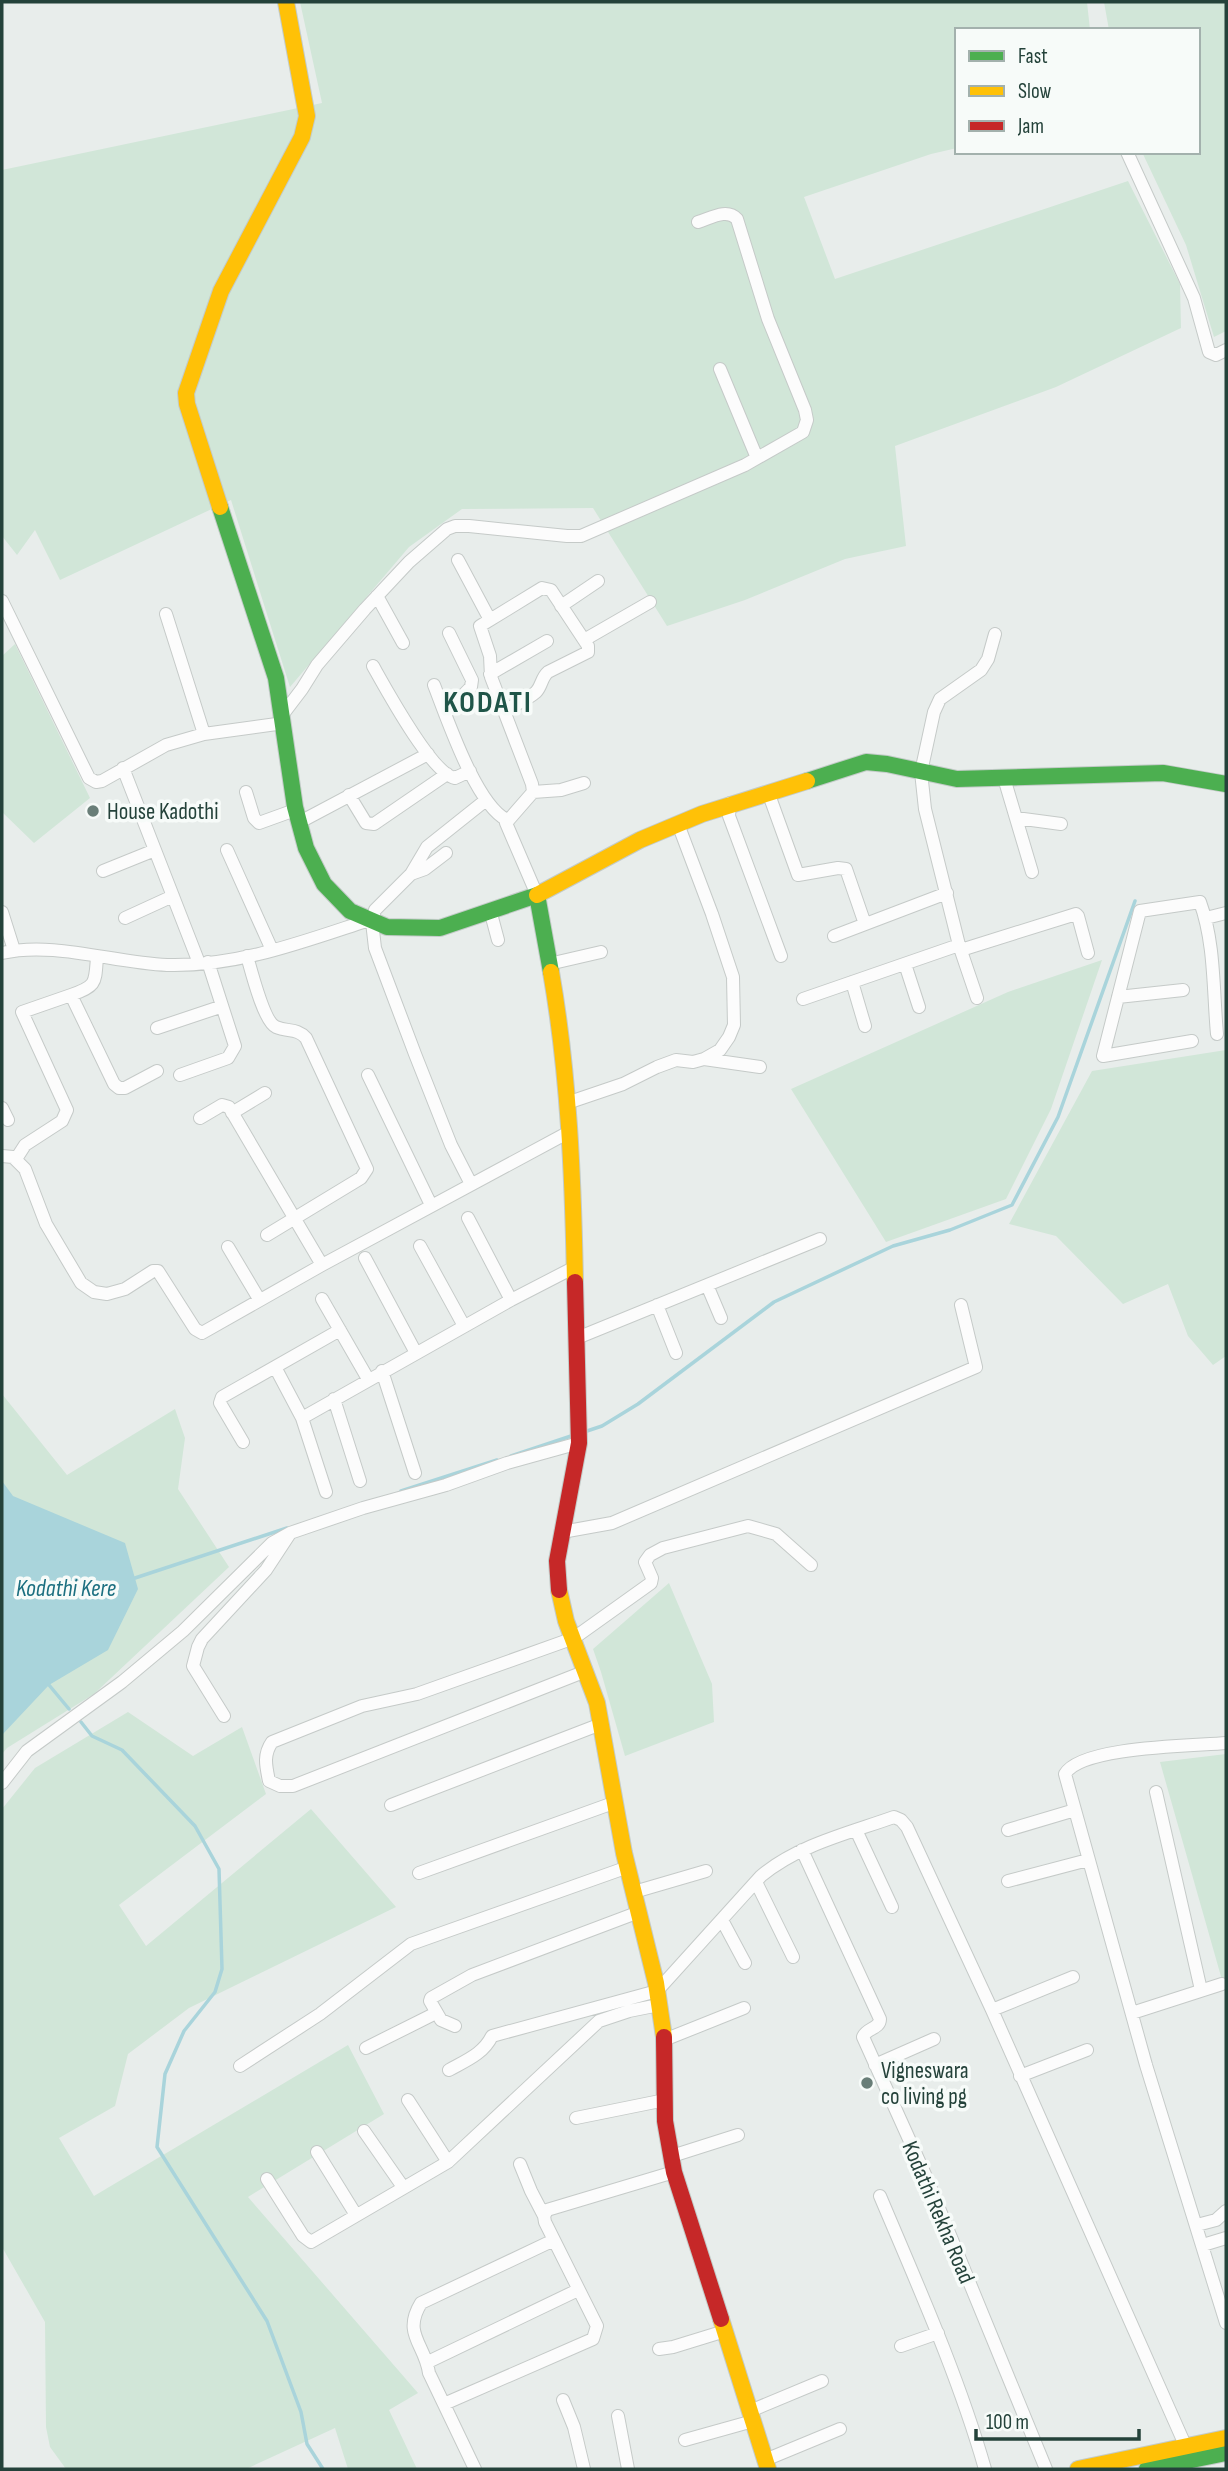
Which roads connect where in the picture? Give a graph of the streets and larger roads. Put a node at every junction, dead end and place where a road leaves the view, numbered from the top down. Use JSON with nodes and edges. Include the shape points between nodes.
{"nodes":[{"id":1,"x":286,"y":2,"type":"edge"},
{"id":2,"x":1128,"y":154,"type":"edge"},
{"id":3,"x":698,"y":222,"type":"dead end"},
{"id":4,"x":1226,"y":350,"type":"edge"},
{"id":5,"x":720,"y":369,"type":"dead end"},
{"id":6,"x":757,"y":458,"type":"junction"},
{"id":7,"x":458,"y":559,"type":"dead end"},
{"id":8,"x":598,"y":581,"type":"dead end"},
{"id":9,"x":377,"y":596,"type":"junction"},
{"id":10,"x":2,"y":601,"type":"edge"},
{"id":11,"x":650,"y":602,"type":"dead end"},
{"id":12,"x":561,"y":606,"type":"junction"},
{"id":13,"x":166,"y":614,"type":"dead end"},
{"id":14,"x":489,"y":618,"type":"junction"},
{"id":15,"x":449,"y":634,"type":"dead end"},
{"id":16,"x":995,"y":634,"type":"dead end"},
{"id":17,"x":584,"y":640,"type":"junction"},
{"id":18,"x":547,"y":641,"type":"dead end"},
{"id":19,"x":403,"y":643,"type":"dead end"},
{"id":20,"x":373,"y":667,"type":"dead end"},
{"id":21,"x":491,"y":674,"type":"junction"},
{"id":22,"x":434,"y":685,"type":"dead end"},
{"id":23,"x":504,"y":711,"type":"junction"},
{"id":24,"x":445,"y":714,"type":"junction"},
{"id":25,"x":284,"y":718,"type":"junction"},
{"id":26,"x":204,"y":734,"type":"junction"},
{"id":27,"x":428,"y":754,"type":"junction"},
{"id":28,"x":124,"y":768,"type":"junction"},
{"id":29,"x":470,"y":771,"type":"junction"},
{"id":30,"x":921,"y":772,"type":"junction"},
{"id":31,"x":447,"y":774,"type":"junction"},
{"id":32,"x":1004,"y":778,"type":"junction"},
{"id":33,"x":584,"y":783,"type":"dead end"},
{"id":34,"x":1226,"y":784,"type":"edge"},
{"id":35,"x":246,"y":792,"type":"dead end"},
{"id":36,"x":533,"y":792,"type":"junction"},
{"id":37,"x":768,"y":792,"type":"junction"},
{"id":38,"x":349,"y":795,"type":"junction"},
{"id":39,"x":486,"y":800,"type":"junction"},
{"id":40,"x":730,"y":803,"type":"junction"},
{"id":41,"x":297,"y":816,"type":"junction"},
{"id":42,"x":1016,"y":818,"type":"junction"},
{"id":43,"x":507,"y":820,"type":"junction"},
{"id":44,"x":678,"y":824,"type":"junction"},
{"id":45,"x":1061,"y":824,"type":"dead end"},
{"id":46,"x":155,"y":850,"type":"junction"},
{"id":47,"x":227,"y":850,"type":"dead end"},
{"id":48,"x":446,"y":853,"type":"dead end"},
{"id":49,"x":103,"y":871,"type":"dead end"},
{"id":50,"x":1032,"y":872,"type":"dead end"},
{"id":51,"x":411,"y":874,"type":"junction"},
{"id":52,"x":947,"y":893,"type":"junction"},
{"id":53,"x":537,"y":895,"type":"junction"},
{"id":54,"x":173,"y":896,"type":"junction"},
{"id":55,"x":490,"y":910,"type":"junction"},
{"id":56,"x":2,"y":912,"type":"edge"},
{"id":57,"x":1226,"y":913,"type":"edge"},
{"id":58,"x":125,"y":918,"type":"dead end"},
{"id":59,"x":1206,"y":918,"type":"junction"},
{"id":60,"x":369,"y":921,"type":"junction"},
{"id":61,"x":865,"y":924,"type":"junction"},
{"id":62,"x":834,"y":936,"type":"dead end"},
{"id":63,"x":498,"y":940,"type":"dead end"},
{"id":64,"x":960,"y":947,"type":"junction"},
{"id":65,"x":272,"y":950,"type":"junction"},
{"id":66,"x":8,"y":951,"type":"edge"},
{"id":67,"x":601,"y":952,"type":"dead end"},
{"id":68,"x":1088,"y":953,"type":"dead end"},
{"id":69,"x":247,"y":956,"type":"junction"},
{"id":70,"x":781,"y":956,"type":"dead end"},
{"id":71,"x":97,"y":957,"type":"junction"},
{"id":72,"x":203,"y":963,"type":"junction"},
{"id":73,"x":549,"y":964,"type":"junction"},
{"id":74,"x":905,"y":964,"type":"junction"},
{"id":75,"x":852,"y":982,"type":"junction"},
{"id":76,"x":1183,"y":990,"type":"dead end"},
{"id":77,"x":71,"y":995,"type":"junction"},
{"id":78,"x":1118,"y":997,"type":"junction"},
{"id":79,"x":976,"y":998,"type":"dead end"},
{"id":80,"x":803,"y":999,"type":"dead end"},
{"id":81,"x":220,"y":1007,"type":"junction"},
{"id":82,"x":919,"y":1007,"type":"dead end"},
{"id":83,"x":865,"y":1026,"type":"dead end"},
{"id":84,"x":157,"y":1028,"type":"dead end"},
{"id":85,"x":1217,"y":1034,"type":"dead end"},
{"id":86,"x":1192,"y":1041,"type":"dead end"},
{"id":87,"x":704,"y":1059,"type":"junction"},
{"id":88,"x":760,"y":1067,"type":"dead end"},
{"id":89,"x":157,"y":1071,"type":"dead end"},
{"id":90,"x":180,"y":1075,"type":"dead end"},
{"id":91,"x":368,"y":1075,"type":"dead end"},
{"id":92,"x":265,"y":1093,"type":"dead end"},
{"id":93,"x":567,"y":1103,"type":"junction"},
{"id":94,"x":2,"y":1108,"type":"edge"},
{"id":95,"x":232,"y":1113,"type":"junction"},
{"id":96,"x":200,"y":1118,"type":"dead end"},
{"id":97,"x":8,"y":1120,"type":"dead end"},
{"id":98,"x":569,"y":1132,"type":"junction"},
{"id":99,"x":2,"y":1156,"type":"edge"},
{"id":100,"x":16,"y":1159,"type":"junction"},
{"id":101,"x":471,"y":1184,"type":"junction"},
{"id":102,"x":431,"y":1206,"type":"junction"},
{"id":103,"x":295,"y":1218,"type":"junction"},
{"id":104,"x":468,"y":1218,"type":"dead end"},
{"id":105,"x":267,"y":1235,"type":"dead end"},
{"id":106,"x":820,"y":1239,"type":"dead end"},
{"id":107,"x":420,"y":1246,"type":"dead end"},
{"id":108,"x":228,"y":1247,"type":"dead end"},
{"id":109,"x":365,"y":1258,"type":"dead end"},
{"id":110,"x":322,"y":1265,"type":"junction"},
{"id":111,"x":575,"y":1267,"type":"junction"},
{"id":112,"x":707,"y":1285,"type":"junction"},
{"id":113,"x":260,"y":1299,"type":"junction"},
{"id":114,"x":322,"y":1299,"type":"dead end"},
{"id":115,"x":511,"y":1300,"type":"junction"},
{"id":116,"x":657,"y":1305,"type":"junction"},
{"id":117,"x":961,"y":1305,"type":"dead end"},
{"id":118,"x":721,"y":1318,"type":"dead end"},
{"id":119,"x":464,"y":1326,"type":"junction"},
{"id":120,"x":340,"y":1330,"type":"junction"},
{"id":121,"x":578,"y":1338,"type":"junction"},
{"id":122,"x":416,"y":1353,"type":"junction"},
{"id":123,"x":676,"y":1353,"type":"dead end"},
{"id":124,"x":275,"y":1367,"type":"junction"},
{"id":125,"x":382,"y":1371,"type":"junction"},
{"id":126,"x":368,"y":1379,"type":"junction"},
{"id":127,"x":334,"y":1399,"type":"junction"},
{"id":128,"x":302,"y":1418,"type":"junction"},
{"id":129,"x":243,"y":1442,"type":"dead end"},
{"id":130,"x":579,"y":1443,"type":"junction"},
{"id":131,"x":415,"y":1473,"type":"dead end"},
{"id":132,"x":360,"y":1481,"type":"dead end"},
{"id":133,"x":326,"y":1492,"type":"dead end"},
{"id":134,"x":562,"y":1532,"type":"junction"},
{"id":135,"x":290,"y":1533,"type":"junction"},
{"id":136,"x":811,"y":1565,"type":"dead end"},
{"id":137,"x":574,"y":1638,"type":"junction"},
{"id":138,"x":586,"y":1671,"type":"junction"},
{"id":139,"x":224,"y":1716,"type":"dead end"},
{"id":140,"x":601,"y":1724,"type":"junction"},
{"id":141,"x":1226,"y":1742,"type":"edge"},
{"id":142,"x":2,"y":1783,"type":"edge"},
{"id":143,"x":1156,"y":1793,"type":"dead end"},
{"id":144,"x":616,"y":1802,"type":"junction"},
{"id":145,"x":391,"y":1805,"type":"dead end"},
{"id":146,"x":1075,"y":1810,"type":"junction"},
{"id":147,"x":856,"y":1830,"type":"junction"},
{"id":148,"x":1008,"y":1830,"type":"dead end"},
{"id":149,"x":802,"y":1850,"type":"junction"},
{"id":150,"x":1088,"y":1860,"type":"junction"},
{"id":151,"x":628,"y":1867,"type":"junction"},
{"id":152,"x":706,"y":1871,"type":"dead end"},
{"id":153,"x":419,"y":1873,"type":"dead end"},
{"id":154,"x":756,"y":1881,"type":"junction"},
{"id":155,"x":1008,"y":1881,"type":"dead end"},
{"id":156,"x":634,"y":1892,"type":"junction"},
{"id":157,"x":892,"y":1907,"type":"dead end"},
{"id":158,"x":639,"y":1912,"type":"junction"},
{"id":159,"x":722,"y":1920,"type":"junction"},
{"id":160,"x":793,"y":1956,"type":"dead end"},
{"id":161,"x":745,"y":1963,"type":"dead end"},
{"id":162,"x":1073,"y":1977,"type":"dead end"},
{"id":163,"x":1222,"y":1984,"type":"dead end"},
{"id":164,"x":1201,"y":1990,"type":"junction"},
{"id":165,"x":658,"y":1998,"type":"junction"},
{"id":166,"x":744,"y":2008,"type":"dead end"},
{"id":167,"x":992,"y":2010,"type":"junction"},
{"id":168,"x":436,"y":2013,"type":"junction"},
{"id":169,"x":1132,"y":2013,"type":"junction"},
{"id":170,"x":455,"y":2026,"type":"dead end"},
{"id":171,"x":934,"y":2039,"type":"dead end"},
{"id":172,"x":664,"y":2040,"type":"junction"},
{"id":173,"x":366,"y":2048,"type":"dead end"},
{"id":174,"x":1087,"y":2050,"type":"dead end"},
{"id":175,"x":875,"y":2065,"type":"junction"},
{"id":176,"x":240,"y":2066,"type":"dead end"},
{"id":177,"x":449,"y":2070,"type":"dead end"},
{"id":178,"x":1020,"y":2076,"type":"junction"},
{"id":179,"x":408,"y":2100,"type":"dead end"},
{"id":180,"x":665,"y":2100,"type":"junction"},
{"id":181,"x":576,"y":2118,"type":"dead end"},
{"id":182,"x":364,"y":2131,"type":"dead end"},
{"id":183,"x":738,"y":2135,"type":"dead end"},
{"id":184,"x":317,"y":2152,"type":"dead end"},
{"id":185,"x":448,"y":2162,"type":"junction"},
{"id":186,"x":520,"y":2164,"type":"dead end"},
{"id":187,"x":673,"y":2164,"type":"junction"},
{"id":188,"x":267,"y":2179,"type":"dead end"},
{"id":189,"x":404,"y":2188,"type":"junction"},
{"id":190,"x":880,"y":2196,"type":"dead end"},
{"id":191,"x":1226,"y":2211,"type":"edge"},
{"id":192,"x":356,"y":2215,"type":"junction"},
{"id":193,"x":544,"y":2216,"type":"junction"},
{"id":194,"x":1196,"y":2225,"type":"junction"},
{"id":195,"x":1226,"y":2238,"type":"edge"},
{"id":196,"x":554,"y":2240,"type":"junction"},
{"id":197,"x":1203,"y":2245,"type":"junction"},
{"id":198,"x":578,"y":2290,"type":"junction"},
{"id":199,"x":1226,"y":2323,"type":"edge"},
{"id":200,"x":724,"y":2331,"type":"junction"},
{"id":201,"x":938,"y":2333,"type":"junction"},
{"id":202,"x":901,"y":2346,"type":"dead end"},
{"id":203,"x":659,"y":2349,"type":"dead end"},
{"id":204,"x":428,"y":2362,"type":"junction"},
{"id":205,"x":822,"y":2381,"type":"dead end"},
{"id":206,"x":563,"y":2400,"type":"dead end"},
{"id":207,"x":444,"y":2404,"type":"junction"},
{"id":208,"x":618,"y":2416,"type":"dead end"},
{"id":209,"x":751,"y":2416,"type":"junction"},
{"id":210,"x":840,"y":2429,"type":"dead end"},
{"id":211,"x":1226,"y":2438,"type":"edge"},
{"id":212,"x":685,"y":2440,"type":"dead end"},
{"id":213,"x":1186,"y":2447,"type":"junction"},
{"id":214,"x":1226,"y":2453,"type":"edge"},
{"id":215,"x":766,"y":2464,"type":"edge"},
{"id":216,"x":475,"y":2469,"type":"edge"},
{"id":217,"x":584,"y":2469,"type":"edge"},
{"id":218,"x":628,"y":2469,"type":"edge"},
{"id":219,"x":985,"y":2469,"type":"edge"},
{"id":220,"x":1046,"y":2469,"type":"edge"},
{"id":221,"x":1078,"y":2469,"type":"edge"},
{"id":222,"x":1147,"y":2469,"type":"edge"}],
"edges":[{"from":1,"to":25,"type":"street","via":[[306,125],[221,291],[186,393],[276,678]]},
{"from":2,"to":4,"type":"street","via":[[1194,298],[1209,352],[1216,355]]},
{"from":3,"to":6,"type":"street","via":[[727,213],[737,219],[768,319],[805,410],[803,432]]},
{"from":5,"to":6,"type":"street"},
{"from":6,"to":9,"type":"street","via":[[575,537],[455,526],[409,562]]},
{"from":7,"to":14,"type":"street"},
{"from":8,"to":12,"type":"street"},
{"from":9,"to":19,"type":"street"},
{"from":9,"to":25,"type":"street","via":[[317,665]]},
{"from":10,"to":28,"type":"street","via":[[89,778],[103,781]]},
{"from":11,"to":17,"type":"street"},
{"from":12,"to":14,"type":"street","via":[[551,590],[542,588]]},
{"from":12,"to":17,"type":"street"},
{"from":13,"to":26,"type":"street"},
{"from":14,"to":21,"type":"street","via":[[480,626]]},
{"from":15,"to":24,"type":"street","via":[[472,680],[471,687]]},
{"from":16,"to":30,"type":"street","via":[[981,670],[940,699]]},
{"from":17,"to":23,"type":"street","via":[[588,652],[548,672],[534,694]]},
{"from":18,"to":21,"type":"street"},
{"from":20,"to":27,"type":"street"},
{"from":21,"to":23,"type":"street"},
{"from":22,"to":24,"type":"street"},
{"from":23,"to":36,"type":"street"},
{"from":24,"to":29,"type":"street"},
{"from":25,"to":26,"type":"street"},
{"from":25,"to":41,"type":"street"},
{"from":26,"to":28,"type":"street","via":[[166,745]]},
{"from":27,"to":31,"type":"street"},
{"from":27,"to":38,"type":"street"},
{"from":28,"to":46,"type":"street"},
{"from":29,"to":31,"type":"street","via":[[455,778]]},
{"from":29,"to":39,"type":"street"},
{"from":30,"to":32,"type":"street","via":[[957,779]]},
{"from":30,"to":37,"type":"street","via":[[866,762]]},
{"from":30,"to":52,"type":"street","via":[[925,809]]},
{"from":31,"to":38,"type":"street","via":[[374,824],[366,823]]},
{"from":32,"to":34,"type":"street","via":[[1163,773]]},
{"from":32,"to":42,"type":"street"},
{"from":33,"to":36,"type":"street"},
{"from":35,"to":41,"type":"street","via":[[259,823]]},
{"from":36,"to":43,"type":"street"},
{"from":37,"to":40,"type":"street"},
{"from":37,"to":61,"type":"street","via":[[798,875],[846,869]]},
{"from":38,"to":41,"type":"street"},
{"from":39,"to":43,"type":"street"},
{"from":39,"to":51,"type":"street","via":[[427,847]]},
{"from":40,"to":44,"type":"street"},
{"from":40,"to":70,"type":"street","via":[[729,816]]},
{"from":41,"to":60,"type":"street","via":[[303,842],[325,886],[345,908]]},
{"from":42,"to":45,"type":"street"},
{"from":42,"to":50,"type":"street"},
{"from":43,"to":53,"type":"street"},
{"from":44,"to":53,"type":"street"},
{"from":44,"to":87,"type":"street","via":[[734,986],[729,1037],[720,1050]]},
{"from":46,"to":49,"type":"street"},
{"from":46,"to":54,"type":"street"},
{"from":47,"to":65,"type":"street"},
{"from":48,"to":51,"type":"street"},
{"from":51,"to":60,"type":"street"},
{"from":52,"to":61,"type":"street"},
{"from":52,"to":64,"type":"street"},
{"from":53,"to":55,"type":"street"},
{"from":53,"to":73,"type":"street"},
{"from":54,"to":58,"type":"street"},
{"from":54,"to":72,"type":"street"},
{"from":55,"to":60,"type":"street","via":[[438,929],[389,928]]},
{"from":55,"to":63,"type":"street"},
{"from":56,"to":66,"type":"street"},
{"from":57,"to":59,"type":"street"},
{"from":59,"to":78,"type":"street","via":[[1200,902],[1140,911]]},
{"from":59,"to":85,"type":"street"},
{"from":60,"to":65,"type":"street"},
{"from":60,"to":101,"type":"street","via":[[415,1054]]},
{"from":61,"to":62,"type":"street"},
{"from":64,"to":68,"type":"street","via":[[1076,914]]},
{"from":64,"to":74,"type":"street"},
{"from":64,"to":79,"type":"street"},
{"from":65,"to":69,"type":"street"},
{"from":66,"to":71,"type":"street","via":[[26,948]]},
{"from":67,"to":73,"type":"street"},
{"from":69,"to":72,"type":"street"},
{"from":69,"to":103,"type":"street","via":[[268,1019],[276,1027],[306,1038],[367,1169],[361,1178]]},
{"from":71,"to":72,"type":"street","via":[[168,965]]},
{"from":71,"to":77,"type":"street","via":[[95,983]]},
{"from":72,"to":81,"type":"street"},
{"from":73,"to":93,"type":"street"},
{"from":74,"to":75,"type":"street"},
{"from":74,"to":82,"type":"street"},
{"from":75,"to":80,"type":"street"},
{"from":75,"to":83,"type":"street"},
{"from":76,"to":78,"type":"street"},
{"from":77,"to":89,"type":"street","via":[[114,1084],[125,1087]]},
{"from":77,"to":100,"type":"street","via":[[22,1012],[67,1110],[62,1121],[25,1145]]},
{"from":78,"to":86,"type":"street","via":[[1103,1056]]},
{"from":81,"to":84,"type":"street"},
{"from":81,"to":90,"type":"street","via":[[235,1046],[233,1053]]},
{"from":87,"to":88,"type":"street"},
{"from":87,"to":93,"type":"street","via":[[676,1060]]},
{"from":91,"to":102,"type":"street"},
{"from":92,"to":95,"type":"street"},
{"from":93,"to":98,"type":"street"},
{"from":94,"to":97,"type":"street"},
{"from":95,"to":96,"type":"street","via":[[222,1105]]},
{"from":95,"to":103,"type":"street"},
{"from":98,"to":101,"type":"street"},
{"from":98,"to":111,"type":"street"},
{"from":99,"to":100,"type":"street"},
{"from":100,"to":113,"type":"street","via":[[81,1283],[94,1292],[125,1289],[158,1271],[202,1333]]},
{"from":101,"to":102,"type":"street"},
{"from":102,"to":110,"type":"street"},
{"from":103,"to":105,"type":"street"},
{"from":103,"to":110,"type":"street"},
{"from":104,"to":115,"type":"street"},
{"from":106,"to":112,"type":"street"},
{"from":107,"to":119,"type":"street"},
{"from":108,"to":113,"type":"street"},
{"from":109,"to":122,"type":"street"},
{"from":110,"to":113,"type":"street"},
{"from":111,"to":115,"type":"street"},
{"from":111,"to":121,"type":"street"},
{"from":112,"to":116,"type":"street"},
{"from":112,"to":118,"type":"street"},
{"from":114,"to":120,"type":"street"},
{"from":115,"to":119,"type":"street"},
{"from":116,"to":121,"type":"street"},
{"from":116,"to":123,"type":"street"},
{"from":117,"to":134,"type":"street","via":[[976,1367],[612,1523]]},
{"from":119,"to":122,"type":"street"},
{"from":120,"to":124,"type":"street"},
{"from":120,"to":126,"type":"street"},
{"from":121,"to":130,"type":"street"},
{"from":122,"to":125,"type":"street"},
{"from":124,"to":128,"type":"street"},
{"from":124,"to":129,"type":"street","via":[[220,1400]]},
{"from":125,"to":126,"type":"street"},
{"from":125,"to":131,"type":"street"},
{"from":126,"to":127,"type":"street"},
{"from":127,"to":128,"type":"street"},
{"from":127,"to":132,"type":"street"},
{"from":128,"to":133,"type":"street"},
{"from":130,"to":134,"type":"street"},
{"from":130,"to":135,"type":"street"},
{"from":134,"to":137,"type":"street","via":[[557,1581]]},
{"from":135,"to":139,"type":"street","via":[[266,1570],[198,1647],[193,1666]]},
{"from":135,"to":142,"type":"street","via":[[272,1543],[183,1631],[122,1682],[27,1751]]},
{"from":136,"to":137,"type":"street","via":[[776,1534],[748,1526],[663,1548],[645,1562],[651,1583]]},
{"from":137,"to":138,"type":"street"},
{"from":137,"to":138,"type":"street","via":[[417,1694],[362,1706],[272,1742],[266,1752],[269,1781],[293,1786]]},
{"from":138,"to":140,"type":"street"},
{"from":140,"to":144,"type":"street"},
{"from":140,"to":145,"type":"street"},
{"from":141,"to":146,"type":"street","via":[[1151,1747],[1074,1764],[1066,1774]]},
{"from":143,"to":164,"type":"street"},
{"from":144,"to":151,"type":"street"},
{"from":144,"to":153,"type":"street"},
{"from":146,"to":148,"type":"street"},
{"from":146,"to":150,"type":"street"},
{"from":147,"to":149,"type":"street"},
{"from":147,"to":157,"type":"street"},
{"from":147,"to":167,"type":"street","via":[[894,1817],[907,1827]]},
{"from":149,"to":154,"type":"street"},
{"from":149,"to":175,"type":"street","name":"Kodathi Rekha Road","via":[[880,2019],[863,2037]]},
{"from":150,"to":155,"type":"street"},
{"from":150,"to":169,"type":"street"},
{"from":151,"to":156,"type":"street"},
{"from":151,"to":176,"type":"street","via":[[411,1944],[320,2014]]},
{"from":152,"to":156,"type":"street"},
{"from":154,"to":159,"type":"street"},
{"from":154,"to":160,"type":"street"},
{"from":156,"to":158,"type":"street"},
{"from":158,"to":165,"type":"street"},
{"from":158,"to":168,"type":"street","via":[[472,1976],[431,1998]]},
{"from":159,"to":161,"type":"street"},
{"from":159,"to":165,"type":"street"},
{"from":162,"to":167,"type":"street"},
{"from":163,"to":164,"type":"street"},
{"from":164,"to":169,"type":"street"},
{"from":165,"to":172,"type":"street"},
{"from":165,"to":177,"type":"street","via":[[492,2036],[487,2047]]},
{"from":165,"to":185,"type":"street","via":[[599,2021]]},
{"from":166,"to":172,"type":"street"},
{"from":167,"to":178,"type":"street"},
{"from":168,"to":170,"type":"street"},
{"from":168,"to":173,"type":"street"},
{"from":169,"to":194,"type":"street"},
{"from":171,"to":175,"type":"street"},
{"from":172,"to":180,"type":"street"},
{"from":174,"to":178,"type":"street"},
{"from":175,"to":220,"type":"street","name":"Kodathi Rekha Road"},
{"from":178,"to":213,"type":"street"},
{"from":179,"to":185,"type":"street"},
{"from":180,"to":181,"type":"street"},
{"from":180,"to":187,"type":"street"},
{"from":182,"to":189,"type":"street"},
{"from":183,"to":187,"type":"street"},
{"from":184,"to":192,"type":"street"},
{"from":185,"to":189,"type":"street"},
{"from":186,"to":193,"type":"street"},
{"from":187,"to":193,"type":"street","via":[[547,2210]]},
{"from":187,"to":200,"type":"street"},
{"from":188,"to":192,"type":"street","via":[[307,2241]]},
{"from":189,"to":192,"type":"street"},
{"from":190,"to":201,"type":"street"},
{"from":191,"to":194,"type":"street","via":[[1216,2220]]},
{"from":193,"to":196,"type":"street"},
{"from":194,"to":197,"type":"street"},
{"from":195,"to":197,"type":"street"},
{"from":196,"to":198,"type":"street"},
{"from":196,"to":204,"type":"street","via":[[421,2303],[412,2325]]},
{"from":197,"to":199,"type":"street"},
{"from":198,"to":204,"type":"street"},
{"from":198,"to":207,"type":"street","via":[[597,2326],[593,2339]]},
{"from":200,"to":203,"type":"street"},
{"from":200,"to":209,"type":"street"},
{"from":201,"to":202,"type":"street"},
{"from":201,"to":219,"type":"street"},
{"from":204,"to":207,"type":"street"},
{"from":205,"to":209,"type":"street"},
{"from":206,"to":217,"type":"street"},
{"from":207,"to":216,"type":"street"},
{"from":208,"to":218,"type":"street"},
{"from":209,"to":212,"type":"street"},
{"from":209,"to":215,"type":"street"},
{"from":210,"to":215,"type":"street"},
{"from":211,"to":213,"type":"street"},
{"from":213,"to":221,"type":"street"},
{"from":214,"to":222,"type":"street"}]}
